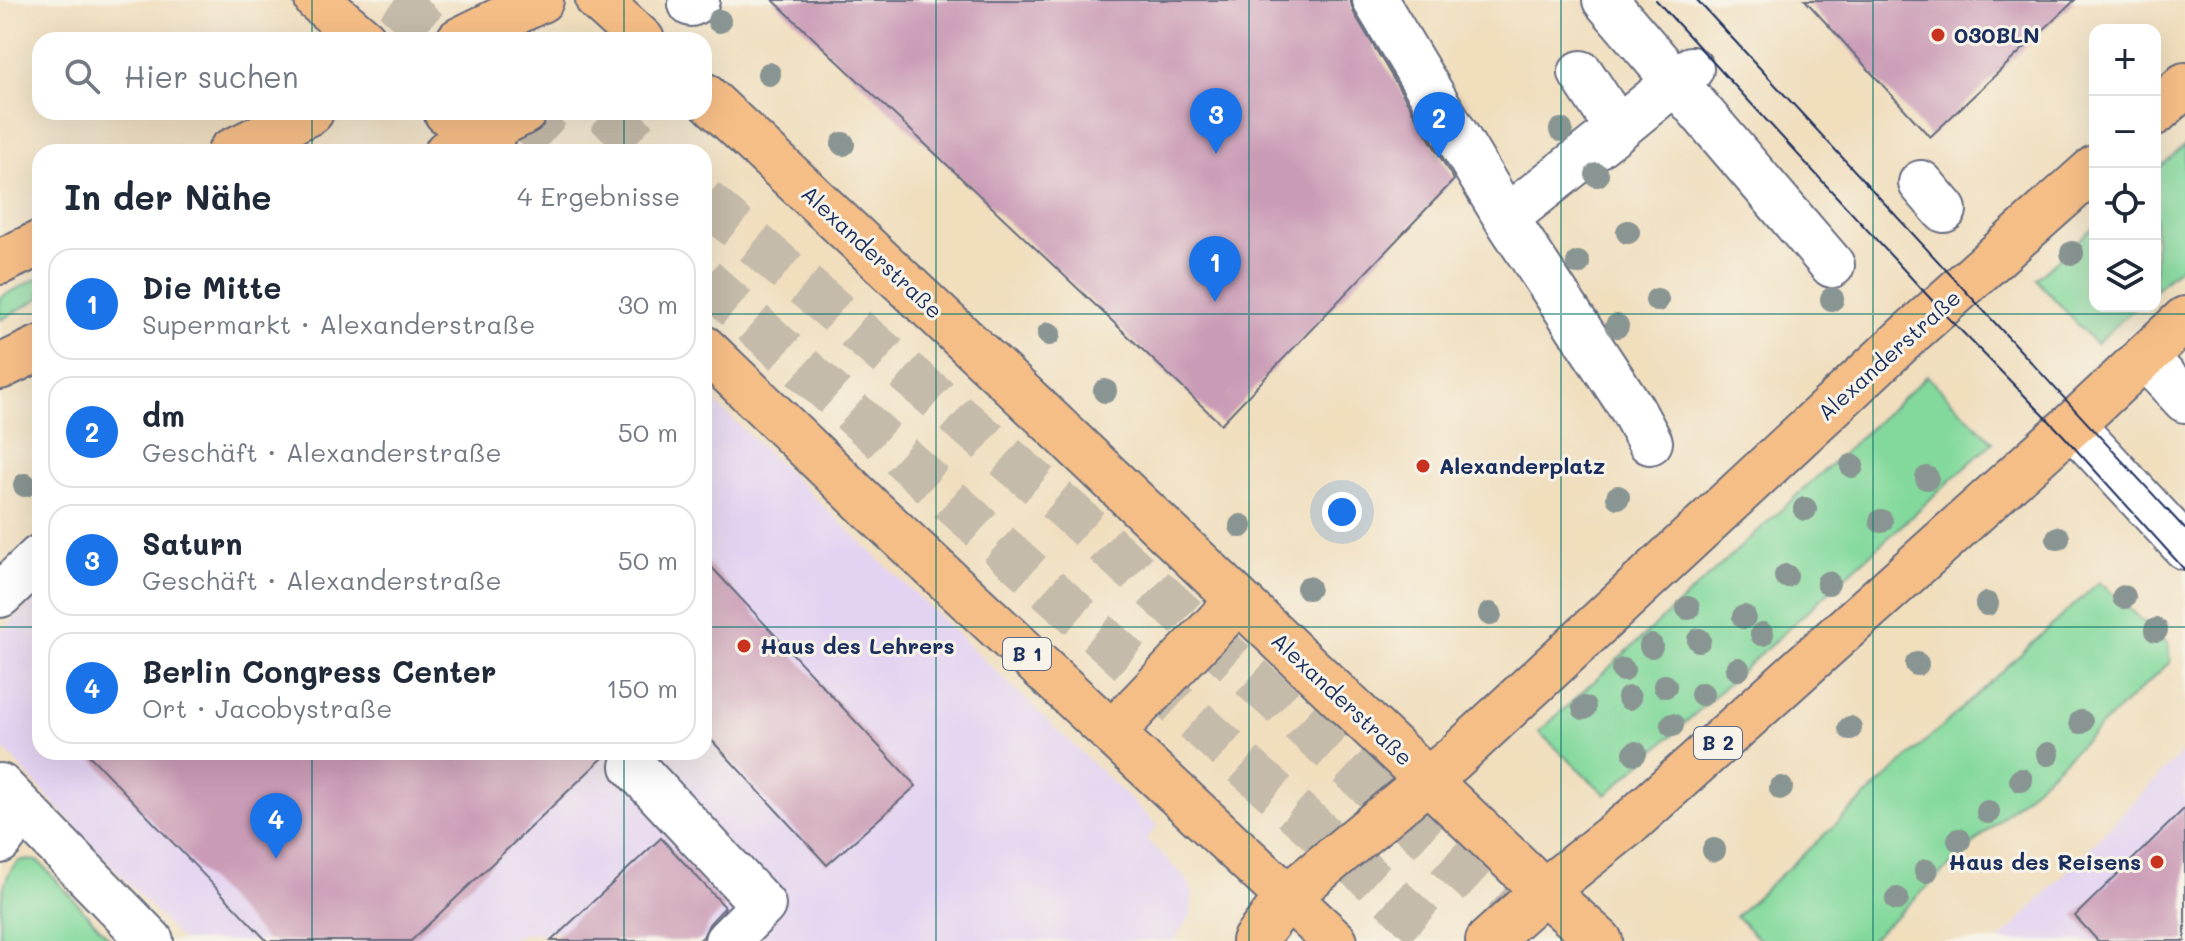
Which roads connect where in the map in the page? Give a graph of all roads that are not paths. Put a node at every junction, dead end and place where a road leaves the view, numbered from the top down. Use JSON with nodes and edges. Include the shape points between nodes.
{"nodes":[{"id":1,"x":317,"y":0,"type":"edge"},
{"id":2,"x":541,"y":0,"type":"edge"},
{"id":3,"x":598,"y":0,"type":"edge"},
{"id":4,"x":1375,"y":0,"type":"edge"},
{"id":5,"x":1605,"y":0,"type":"edge"},
{"id":6,"x":355,"y":32,"type":"edge"},
{"id":7,"x":475,"y":32,"type":"edge"},
{"id":8,"x":633,"y":32,"type":"edge"},
{"id":9,"x":1582,"y":75,"type":"dead end"},
{"id":10,"x":1683,"y":76,"type":"junction"},
{"id":11,"x":2185,"y":85,"type":"edge"},
{"id":12,"x":712,"y":103,"type":"edge"},
{"id":13,"x":2161,"y":107,"type":"edge"},
{"id":14,"x":295,"y":120,"type":"edge"},
{"id":15,"x":506,"y":120,"type":"edge"},
{"id":16,"x":1618,"y":129,"type":"junction"},
{"id":17,"x":465,"y":138,"type":"edge"},
{"id":18,"x":246,"y":144,"type":"edge"},
{"id":19,"x":2089,"y":173,"type":"edge"},
{"id":20,"x":1506,"y":218,"type":"junction"},
{"id":21,"x":32,"y":247,"type":"edge"},
{"id":22,"x":0,"y":262,"type":"edge"},
{"id":23,"x":1832,"y":265,"type":"dead end"},
{"id":24,"x":2185,"y":319,"type":"edge"},
{"id":25,"x":32,"y":352,"type":"edge"},
{"id":26,"x":712,"y":356,"type":"edge"},
{"id":27,"x":2145,"y":357,"type":"junction"},
{"id":28,"x":0,"y":367,"type":"edge"},
{"id":29,"x":2185,"y":400,"type":"edge"},
{"id":30,"x":2072,"y":425,"type":"junction"},
{"id":31,"x":1650,"y":442,"type":"dead end"},
{"id":32,"x":2185,"y":547,"type":"edge"},
{"id":33,"x":32,"y":565,"type":"edge"},
{"id":34,"x":0,"y":595,"type":"edge"},
{"id":35,"x":1238,"y":601,"type":"junction"},
{"id":36,"x":1112,"y":733,"type":"junction"},
{"id":37,"x":633,"y":766,"type":"dead end"},
{"id":38,"x":1429,"y":779,"type":"junction"},
{"id":39,"x":8,"y":812,"type":"edge"},
{"id":40,"x":1544,"y":891,"type":"junction"},
{"id":41,"x":1288,"y":896,"type":"junction"},
{"id":42,"x":151,"y":941,"type":"edge"},
{"id":43,"x":727,"y":941,"type":"edge"},
{"id":44,"x":1254,"y":941,"type":"edge"},
{"id":45,"x":1335,"y":941,"type":"edge"},
{"id":46,"x":1488,"y":941,"type":"edge"},
{"id":47,"x":1600,"y":941,"type":"edge"}],
"edges":[{"from":1,"to":6,"type":"main road"},
{"from":2,"to":7,"type":"main road"},
{"from":3,"to":8,"type":"main road"},
{"from":4,"to":20,"type":"street"},
{"from":5,"to":10,"type":"street"},
{"from":9,"to":16,"type":"street"},
{"from":10,"to":16,"type":"street"},
{"from":10,"to":23,"type":"street"},
{"from":11,"to":13,"type":"main road"},
{"from":12,"to":35,"type":"main road","name":"Alexanderstraße"},
{"from":14,"to":18,"type":"main road"},
{"from":15,"to":17,"type":"main road"},
{"from":16,"to":20,"type":"street"},
{"from":19,"to":38,"type":"main road","name":"Alexanderstraße"},
{"from":20,"to":31,"type":"street"},
{"from":21,"to":22,"type":"main road"},
{"from":24,"to":27,"type":"main road","number":"B 2"},
{"from":25,"to":28,"type":"main road"},
{"from":26,"to":36,"type":"main road","number":"B 1"},
{"from":27,"to":29,"type":"street"},
{"from":27,"to":30,"type":"main road","number":"B 2"},
{"from":30,"to":32,"type":"street"},
{"from":30,"to":40,"type":"main road","number":"B 2","via":[[1633,820]]},
{"from":33,"to":34,"type":"street"},
{"from":35,"to":36,"type":"main road"},
{"from":35,"to":38,"type":"main road","name":"Alexanderstraße"},
{"from":36,"to":41,"type":"main road","number":"B 1"},
{"from":37,"to":43,"type":"street","via":[[763,905]]},
{"from":38,"to":40,"type":"main road"},
{"from":38,"to":41,"type":"main road"},
{"from":39,"to":42,"type":"street"},
{"from":40,"to":46,"type":"main road"},
{"from":40,"to":47,"type":"main road"},
{"from":41,"to":44,"type":"main road"},
{"from":41,"to":45,"type":"main road"}]}
